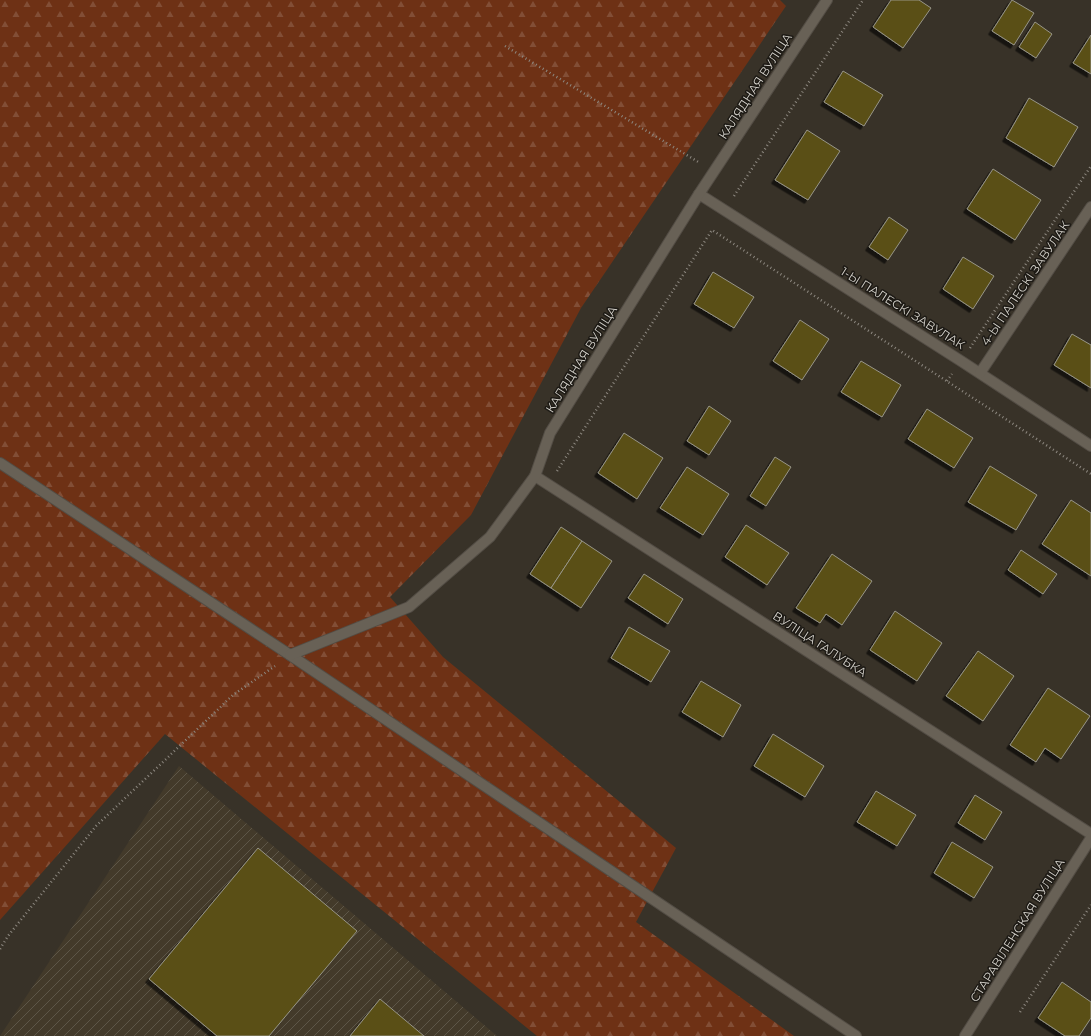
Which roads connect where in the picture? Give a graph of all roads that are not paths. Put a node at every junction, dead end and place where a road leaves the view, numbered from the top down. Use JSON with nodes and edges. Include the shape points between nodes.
{"nodes":[{"id":1,"x":827,"y":0,"type":"edge"},
{"id":2,"x":699,"y":194,"type":"junction"},
{"id":3,"x":1091,"y":207,"type":"edge"},
{"id":4,"x":980,"y":373,"type":"junction"},
{"id":5,"x":1091,"y":446,"type":"edge"},
{"id":6,"x":0,"y":464,"type":"edge"},
{"id":7,"x":535,"y":476,"type":"junction"},
{"id":8,"x":290,"y":655,"type":"junction"},
{"id":9,"x":1091,"y":834,"type":"edge"},
{"id":10,"x":1091,"y":838,"type":"edge"},
{"id":11,"x":856,"y":1036,"type":"edge"},
{"id":12,"x":965,"y":1036,"type":"edge"}],
"edges":[{"from":1,"to":2,"type":"street","name":"КАЛЯДНАЯ ВУЛІЦА"},
{"from":2,"to":4,"type":"street","name":"1-Ы ПАЛЕСКІ ЗАВУЛАК"},
{"from":2,"to":7,"type":"street","name":"КАЛЯДНАЯ ВУЛІЦА","via":[[550,433]]},
{"from":3,"to":4,"type":"street","name":"4-Ы ПАЛЕСКІ ЗАВУЛАК"},
{"from":4,"to":5,"type":"street","name":"1-Ы ПАЛЕСКІ ЗАВУЛАК"},
{"from":6,"to":8,"type":"street"},
{"from":7,"to":8,"type":"street","name":"КАЛЯДНАЯ ВУЛІЦА","via":[[490,537],[409,607]]},
{"from":7,"to":9,"type":"street","name":"ВУЛІЦА ГАЛУБКА"},
{"from":8,"to":11,"type":"street"},
{"from":10,"to":12,"type":"street","name":"СТАРАВІЛЕНСКАЯ ВУЛІЦА"}]}
